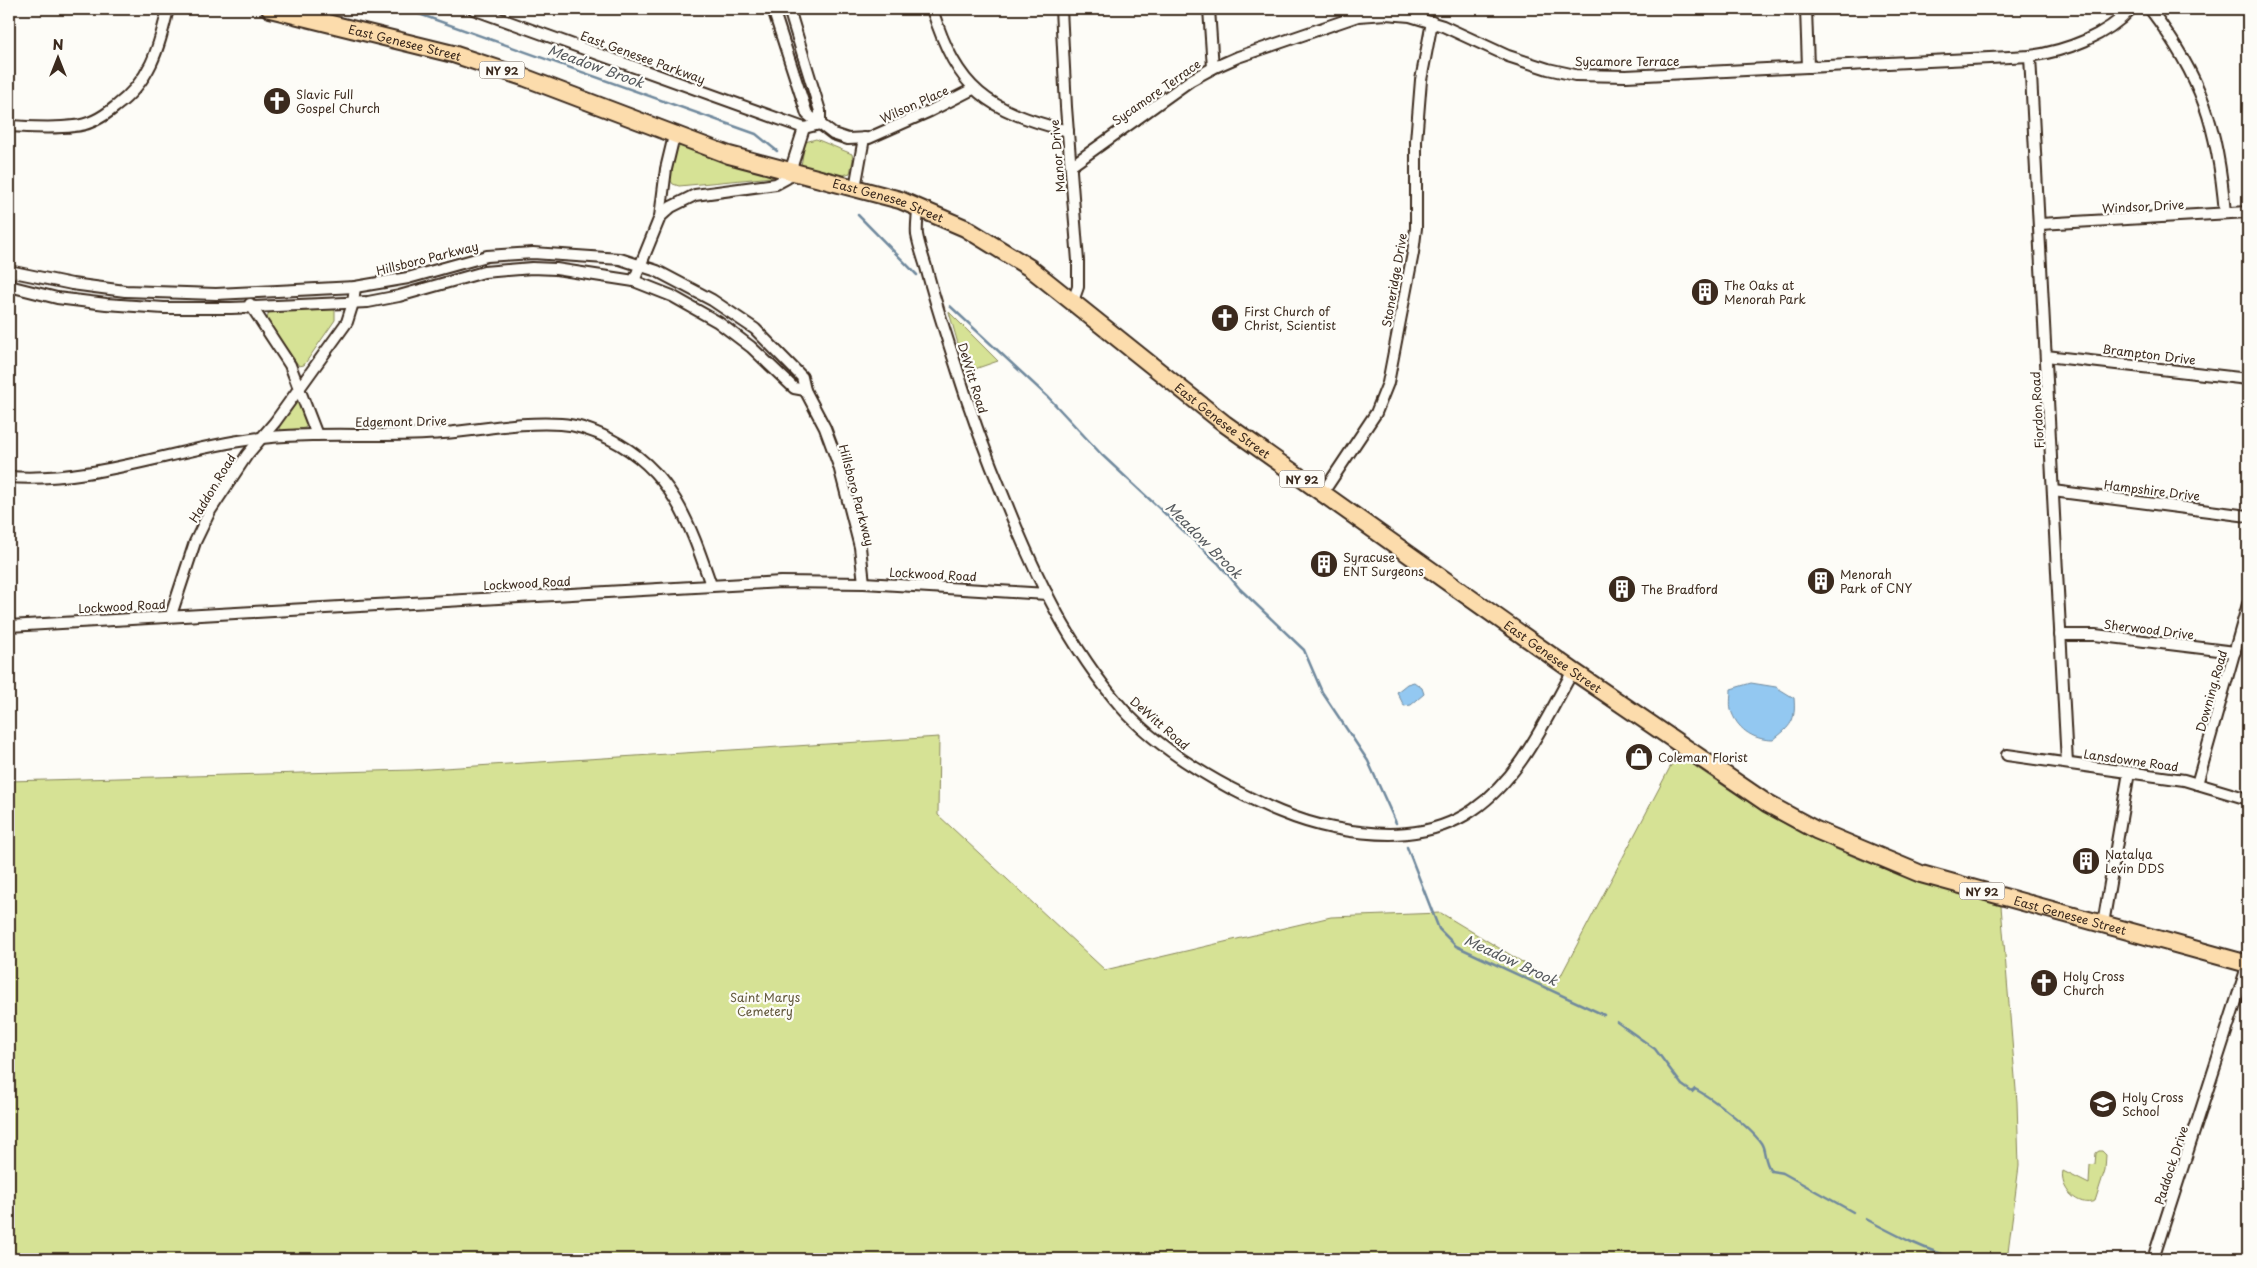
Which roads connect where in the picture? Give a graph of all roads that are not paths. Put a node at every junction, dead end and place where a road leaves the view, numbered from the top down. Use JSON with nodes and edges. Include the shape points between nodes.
{"nodes":[{"id":1,"x":168,"y":9,"type":"edge"},
{"id":2,"x":270,"y":9,"type":"edge"},
{"id":3,"x":473,"y":9,"type":"edge"},
{"id":4,"x":773,"y":9,"type":"edge"},
{"id":5,"x":790,"y":9,"type":"edge"},
{"id":6,"x":932,"y":9,"type":"edge"},
{"id":7,"x":1061,"y":9,"type":"edge"},
{"id":8,"x":1209,"y":9,"type":"edge"},
{"id":9,"x":1806,"y":9,"type":"edge"},
{"id":10,"x":2131,"y":9,"type":"edge"},
{"id":11,"x":2150,"y":9,"type":"edge"},
{"id":12,"x":1348,"y":14,"type":"edge"},
{"id":13,"x":325,"y":15,"type":"edge"},
{"id":14,"x":1432,"y":22,"type":"junction"},
{"id":15,"x":2030,"y":56,"type":"junction"},
{"id":16,"x":1808,"y":67,"type":"junction"},
{"id":17,"x":1213,"y":68,"type":"junction"},
{"id":18,"x":973,"y":89,"type":"junction"},
{"id":19,"x":820,"y":124,"type":"junction"},
{"id":20,"x":9,"y":126,"type":"edge"},
{"id":21,"x":804,"y":128,"type":"junction"},
{"id":22,"x":1068,"y":131,"type":"junction"},
{"id":23,"x":674,"y":136,"type":"junction"},
{"id":24,"x":864,"y":138,"type":"junction"},
{"id":25,"x":1072,"y":166,"type":"junction"},
{"id":26,"x":790,"y":172,"type":"junction"},
{"id":27,"x":855,"y":188,"type":"junction"},
{"id":28,"x":918,"y":207,"type":"junction"},
{"id":29,"x":2248,"y":212,"type":"edge"},
{"id":30,"x":2226,"y":213,"type":"junction"},
{"id":31,"x":660,"y":217,"type":"junction"},
{"id":32,"x":2040,"y":224,"type":"junction"},
{"id":33,"x":640,"y":265,"type":"junction"},
{"id":34,"x":9,"y":271,"type":"edge"},
{"id":35,"x":634,"y":281,"type":"junction"},
{"id":36,"x":9,"y":286,"type":"edge"},
{"id":37,"x":355,"y":287,"type":"junction"},
{"id":38,"x":243,"y":293,"type":"junction"},
{"id":39,"x":1073,"y":301,"type":"junction"},
{"id":40,"x":353,"y":303,"type":"junction"},
{"id":41,"x":252,"y":307,"type":"junction"},
{"id":42,"x":2046,"y":356,"type":"junction"},
{"id":43,"x":2248,"y":379,"type":"edge"},
{"id":44,"x":300,"y":387,"type":"junction"},
{"id":45,"x":805,"y":390,"type":"junction"},
{"id":46,"x":317,"y":435,"type":"junction"},
{"id":47,"x":261,"y":438,"type":"junction"},
{"id":48,"x":9,"y":477,"type":"edge"},
{"id":49,"x":2053,"y":491,"type":"junction"},
{"id":50,"x":1322,"y":494,"type":"junction"},
{"id":51,"x":2248,"y":516,"type":"edge"},
{"id":52,"x":864,"y":583,"type":"junction"},
{"id":53,"x":711,"y":585,"type":"junction"},
{"id":54,"x":1047,"y":594,"type":"junction"},
{"id":55,"x":2248,"y":604,"type":"edge"},
{"id":56,"x":171,"y":615,"type":"junction"},
{"id":57,"x":9,"y":626,"type":"edge"},
{"id":58,"x":2060,"y":635,"type":"junction"},
{"id":59,"x":2235,"y":652,"type":"junction"},
{"id":60,"x":1573,"y":671,"type":"junction"},
{"id":61,"x":2007,"y":755,"type":"dead end"},
{"id":62,"x":2067,"y":763,"type":"junction"},
{"id":63,"x":2129,"y":772,"type":"junction"},
{"id":64,"x":2197,"y":784,"type":"junction"},
{"id":65,"x":2248,"y":799,"type":"edge"},
{"id":66,"x":2103,"y":924,"type":"junction"},
{"id":67,"x":2248,"y":964,"type":"edge"},
{"id":68,"x":2153,"y":1259,"type":"edge"}],
"edges":[{"from":1,"to":20,"type":"street","via":[[160,46],[149,71],[127,99],[105,115],[76,126]]},
{"from":2,"to":13,"type":"main road","name":"East Genesee Street","number":"NY 92"},
{"from":3,"to":21,"type":"street","name":"East Genesee Parkway"},
{"from":4,"to":19,"type":"street","via":[[807,114]]},
{"from":5,"to":19,"type":"street","via":[[820,111]]},
{"from":6,"to":18,"type":"street","via":[[952,59]]},
{"from":7,"to":22,"type":"street","name":"Manor Drive"},
{"from":8,"to":17,"type":"street"},
{"from":9,"to":16,"type":"street"},
{"from":10,"to":15,"type":"street","name":"Sycamore Terrace","via":[[2100,32],[2074,45]]},
{"from":11,"to":30,"type":"street","via":[[2169,34],[2204,101],[2222,168]]},
{"from":12,"to":14,"type":"street","name":"Sycamore Terrace","via":[[1410,16]]},
{"from":12,"to":17,"type":"street","name":"Sycamore Terrace"},
{"from":13,"to":23,"type":"main road","name":"East Genesee Street","number":"NY 92","via":[[526,78]]},
{"from":14,"to":16,"type":"street","name":"Sycamore Terrace","via":[[1508,56],[1575,75],[1626,76]]},
{"from":14,"to":50,"type":"street","name":"Stoneridge Drive","via":[[1419,98],[1413,253],[1388,382],[1366,430]]},
{"from":15,"to":16,"type":"street","name":"Sycamore Terrace"},
{"from":15,"to":32,"type":"street","name":"Fiordon Road"},
{"from":17,"to":25,"type":"street","name":"Sycamore Terrace","via":[[1191,80]]},
{"from":18,"to":22,"type":"street","via":[[991,103],[1032,122]]},
{"from":18,"to":24,"type":"street","name":"Wilson Place","via":[[938,108]]},
{"from":19,"to":21,"type":"street"},
{"from":19,"to":24,"type":"street","via":[[833,134],[848,139]]},
{"from":21,"to":26,"type":"street"},
{"from":22,"to":25,"type":"street","name":"Manor Drive"},
{"from":23,"to":26,"type":"main road","name":"East Genesee Street","number":"NY 92","via":[[729,156]]},
{"from":23,"to":31,"type":"street"},
{"from":24,"to":27,"type":"street"},
{"from":25,"to":39,"type":"street","name":"Manor Drive","via":[[1078,265],[1078,287]]},
{"from":26,"to":27,"type":"main road","name":"East Genesee Street","number":"NY 92"},
{"from":26,"to":31,"type":"street","via":[[787,178],[776,184],[686,198]]},
{"from":27,"to":28,"type":"main road","name":"East Genesee Street","number":"NY 92"},
{"from":28,"to":39,"type":"main road","name":"East Genesee Street","number":"NY 92","via":[[1003,250]]},
{"from":28,"to":54,"type":"street","name":"DeWitt Road","via":[[917,234],[929,281],[973,421],[1018,533]]},
{"from":29,"to":30,"type":"street","name":"Windsor Drive"},
{"from":30,"to":32,"type":"street","name":"Windsor Drive"},
{"from":31,"to":33,"type":"street"},
{"from":32,"to":42,"type":"street","name":"Fiordon Road"},
{"from":33,"to":35,"type":"street"},
{"from":33,"to":37,"type":"street","name":"Hillsboro Parkway","via":[[610,258],[532,253],[487,256],[408,278]]},
{"from":33,"to":45,"type":"street","name":"Hillsboro Parkway","via":[[712,300],[755,329],[802,377]]},
{"from":34,"to":38,"type":"street","name":"Hillsboro Parkway","via":[[125,291]]},
{"from":35,"to":40,"type":"street","via":[[556,269],[502,270],[399,296]]},
{"from":35,"to":45,"type":"street","via":[[672,296],[718,322],[751,347],[794,388]]},
{"from":36,"to":41,"type":"street","via":[[57,298],[106,304],[164,308]]},
{"from":37,"to":38,"type":"street","name":"Hillsboro Parkway"},
{"from":37,"to":40,"type":"street","name":"Haddon Road"},
{"from":38,"to":41,"type":"street"},
{"from":39,"to":50,"type":"main road","name":"East Genesee Street","number":"NY 92","via":[[1225,424]]},
{"from":40,"to":41,"type":"street"},
{"from":40,"to":44,"type":"street","name":"Haddon Road","via":[[346,322]]},
{"from":41,"to":44,"type":"street","via":[[290,365]]},
{"from":42,"to":43,"type":"street","name":"Brampton Drive"},
{"from":42,"to":49,"type":"street","name":"Fiordon Road"},
{"from":44,"to":46,"type":"street"},
{"from":44,"to":47,"type":"street","name":"Haddon Road"},
{"from":45,"to":52,"type":"street","name":"Hillsboro Parkway","via":[[825,428],[839,466],[860,547]]},
{"from":46,"to":47,"type":"street","name":"Edgemont Drive"},
{"from":46,"to":53,"type":"street","name":"Edgemont Drive","via":[[442,433],[526,424],[569,424],[600,434],[638,455],[676,498],[693,533]]},
{"from":47,"to":48,"type":"street","name":"Edgemont Drive","via":[[114,468],[60,476]]},
{"from":47,"to":56,"type":"street","name":"Haddon Road","via":[[210,511],[194,542]]},
{"from":49,"to":51,"type":"street","name":"Hampshire Drive"},
{"from":49,"to":58,"type":"street","name":"Fiordon Road"},
{"from":50,"to":60,"type":"main road","name":"East Genesee Street","number":"NY 92"},
{"from":52,"to":53,"type":"street","name":"Lockwood Road"},
{"from":52,"to":54,"type":"street","name":"Lockwood Road"},
{"from":53,"to":56,"type":"street","name":"Lockwood Road"},
{"from":54,"to":60,"type":"street","name":"DeWitt Road","via":[[1088,665],[1124,710],[1161,744],[1202,773],[1248,798],[1291,817],[1352,832],[1418,833],[1462,817],[1474,809],[1501,787],[1524,758]]},
{"from":55,"to":59,"type":"street","name":"Downing Road"},
{"from":56,"to":57,"type":"street","name":"Lockwood Road"},
{"from":58,"to":59,"type":"street","name":"Sherwood Drive","via":[[2095,635]]},
{"from":58,"to":62,"type":"street","name":"Fiordon Road"},
{"from":59,"to":64,"type":"street","name":"Downing Road"},
{"from":60,"to":66,"type":"main road","name":"East Genesee Street","number":"NY 92","via":[[1768,804],[1816,830],[1921,874]]},
{"from":61,"to":62,"type":"street","name":"Lansdowne Road"},
{"from":62,"to":63,"type":"street","name":"Lansdowne Road"},
{"from":63,"to":64,"type":"street","name":"Lansdowne Road"},
{"from":63,"to":66,"type":"street"},
{"from":64,"to":65,"type":"street","name":"Lansdowne Road"},
{"from":66,"to":67,"type":"main road","name":"East Genesee Street","number":"NY 92"},
{"from":67,"to":68,"type":"street","name":"Paddock Drive"}]}
